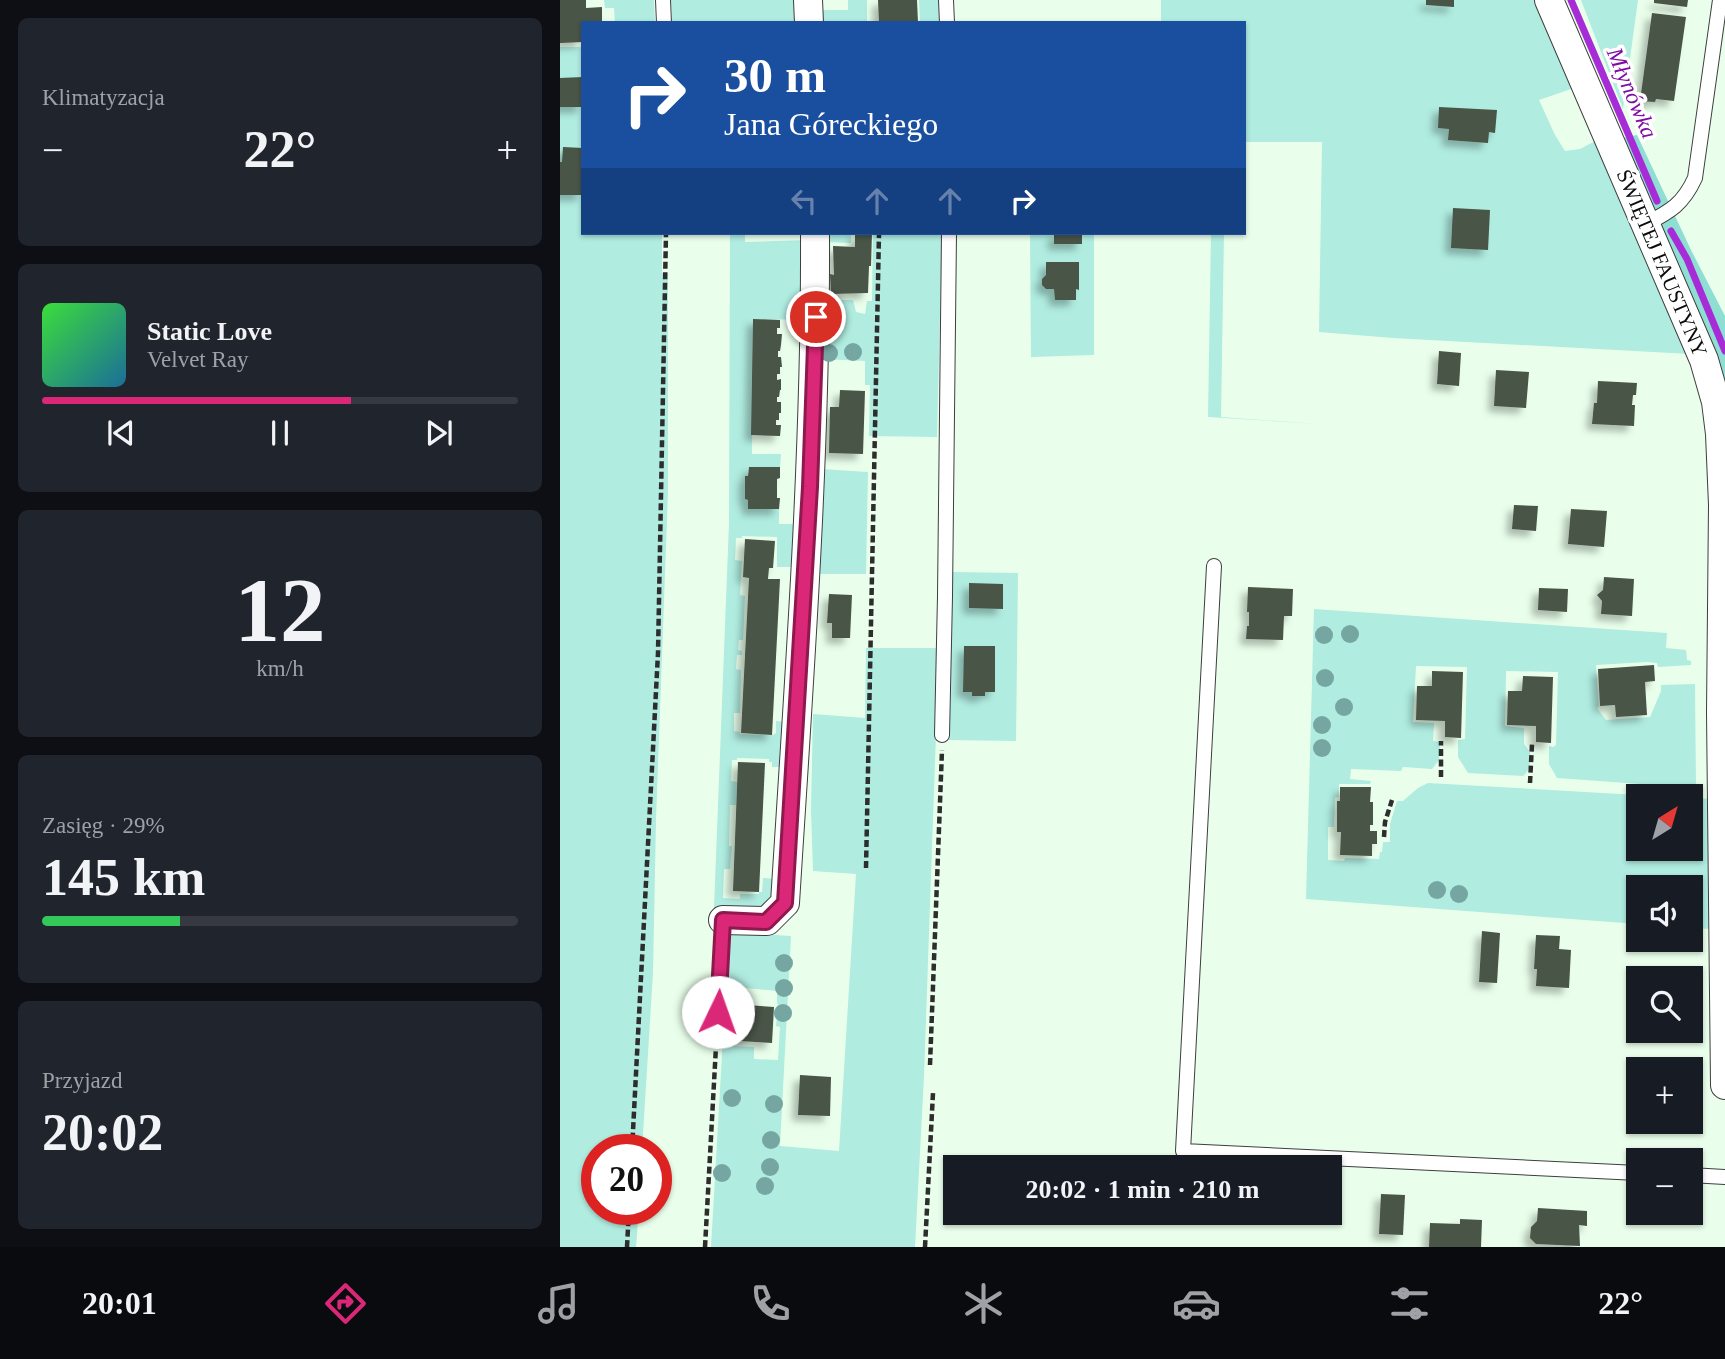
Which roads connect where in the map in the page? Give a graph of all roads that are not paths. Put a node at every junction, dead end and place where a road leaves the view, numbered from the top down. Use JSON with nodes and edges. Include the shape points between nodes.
{"nodes":[{"id":1,"x":663,"y":0,"type":"edge"},
{"id":2,"x":808,"y":0,"type":"edge"},
{"id":3,"x":946,"y":0,"type":"edge"},
{"id":4,"x":1549,"y":0,"type":"edge"},
{"id":5,"x":1720,"y":0,"type":"edge"},
{"id":6,"x":664,"y":21,"type":"edge"},
{"id":7,"x":809,"y":21,"type":"edge"},
{"id":8,"x":947,"y":21,"type":"edge"},
{"id":9,"x":1646,"y":224,"type":"junction"},
{"id":10,"x":816,"y":235,"type":"edge"},
{"id":11,"x":949,"y":235,"type":"edge"},
{"id":12,"x":1214,"y":566,"type":"dead end"},
{"id":13,"x":942,"y":735,"type":"road end"},
{"id":14,"x":723,"y":920,"type":"joint"},
{"id":15,"x":718,"y":1012,"type":"road end"},
{"id":16,"x":1725,"y":1085,"type":"edge"},
{"id":17,"x":1626,"y":1172,"type":"edge"},
{"id":18,"x":1703,"y":1176,"type":"edge"},
{"id":19,"x":1725,"y":1177,"type":"edge"}],
"edges":[{"from":1,"to":6,"type":"lane"},
{"from":2,"to":7,"type":"street"},
{"from":3,"to":8,"type":"lane"},
{"from":4,"to":9,"type":"street","name":"ŚWIĘTEJ FAUSTYNY"},
{"from":5,"to":9,"type":"lane","via":[[1695,178],[1677,206]]},
{"from":9,"to":16,"type":"street","name":"ŚWIĘTEJ FAUSTYNY","via":[[1704,360],[1720,433]]},
{"from":10,"to":14,"type":"street","via":[[810,487],[785,903],[766,922]]},
{"from":11,"to":13,"type":"lane"},
{"from":12,"to":17,"type":"lane","via":[[1183,1151]]},
{"from":14,"to":15,"type":"lane"},
{"from":18,"to":19,"type":"lane"}]}
